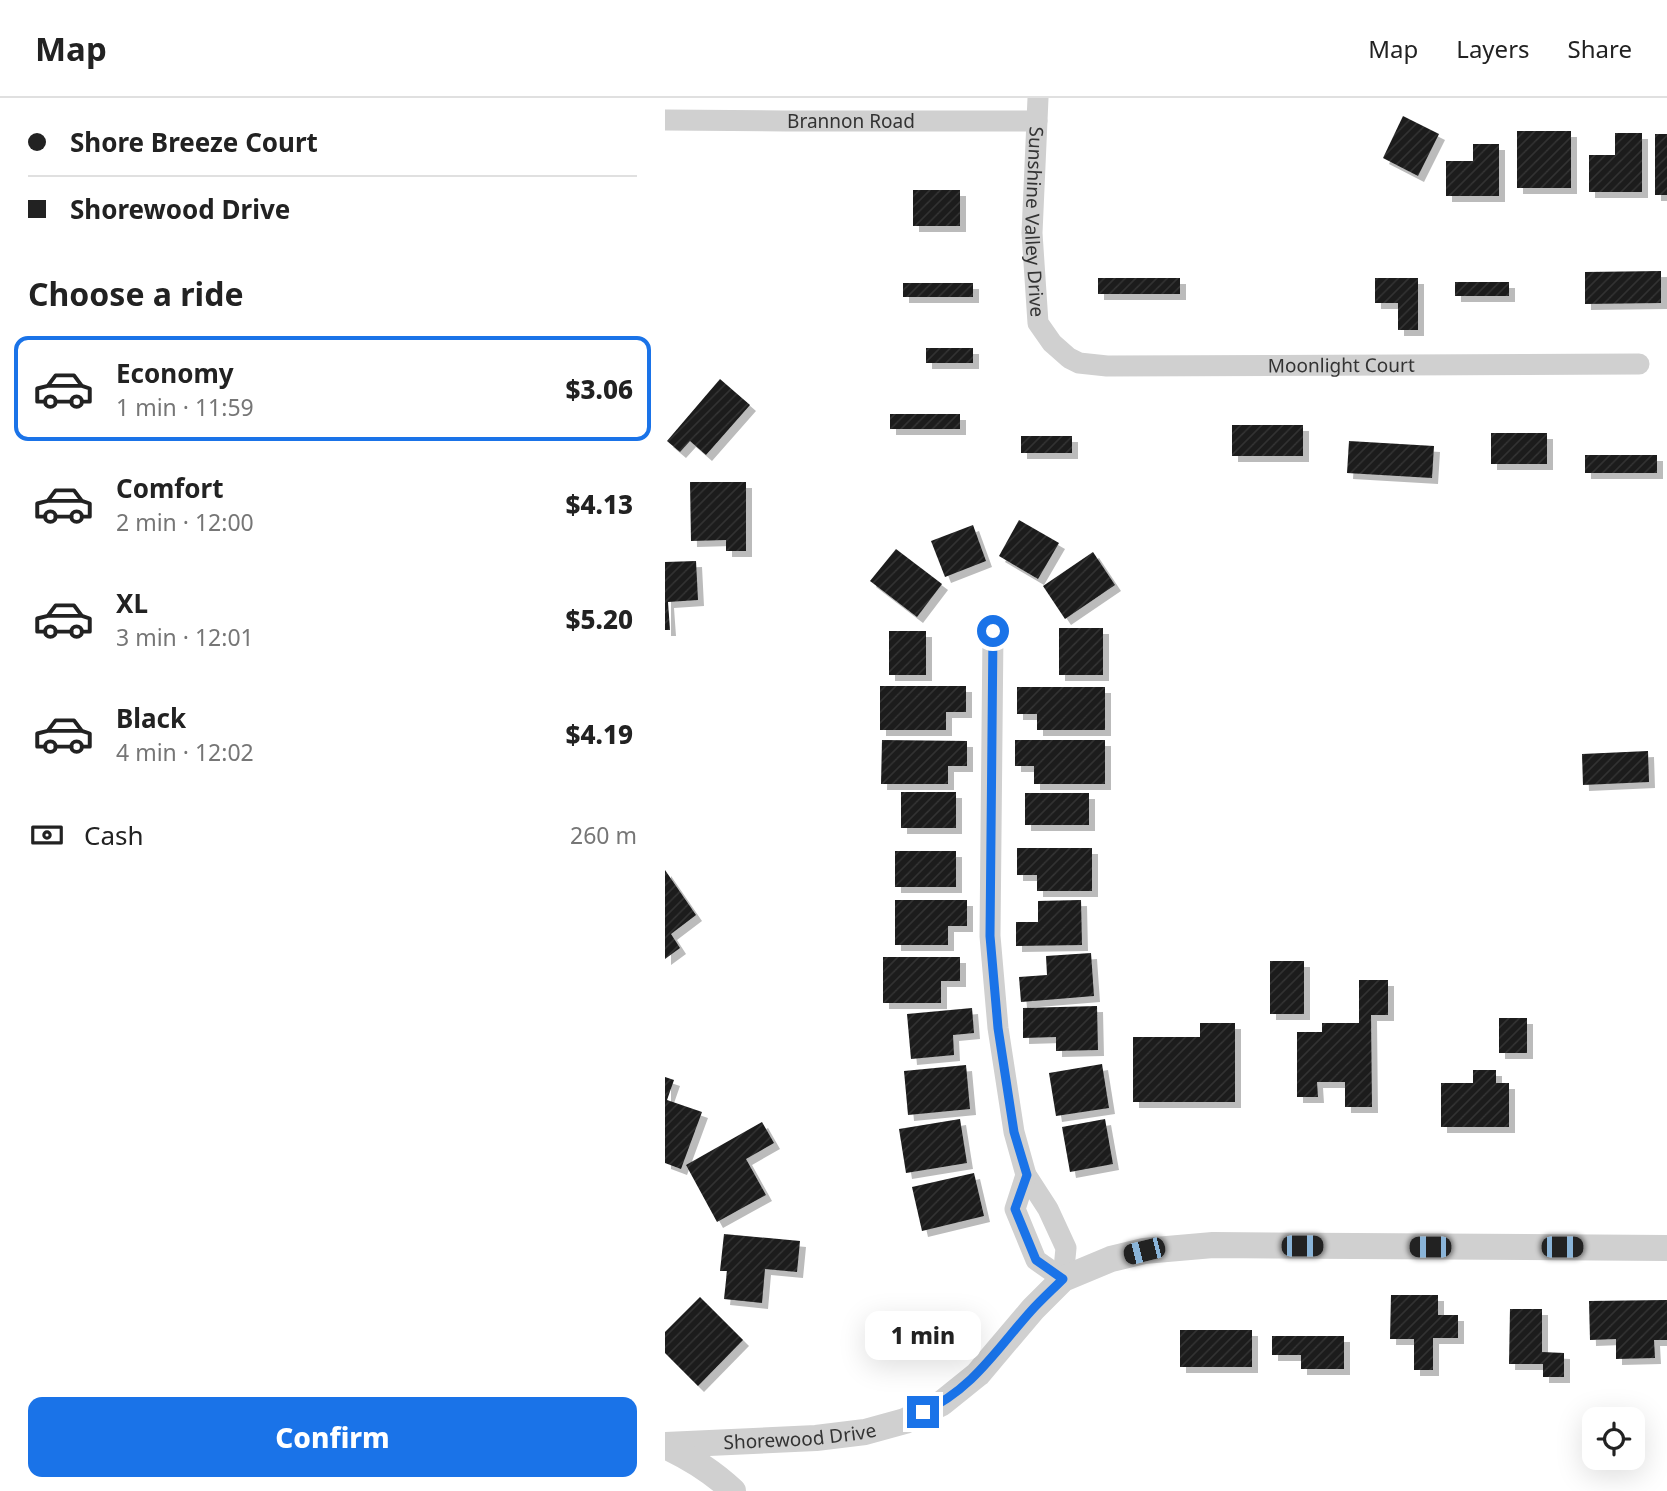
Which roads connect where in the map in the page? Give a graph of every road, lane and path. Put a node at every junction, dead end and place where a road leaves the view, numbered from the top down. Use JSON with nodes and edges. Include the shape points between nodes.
{"nodes":[{"id":1,"x":1038,"y":98,"type":"edge"},
{"id":2,"x":665,"y":120,"type":"edge"},
{"id":3,"x":1037,"y":121,"type":"junction"},
{"id":4,"x":1052,"y":343,"type":"joint"},
{"id":5,"x":1639,"y":364,"type":"dead end"},
{"id":6,"x":993,"y":631,"type":"dead end"},
{"id":7,"x":1027,"y":1175,"type":"junction"},
{"id":8,"x":1667,"y":1248,"type":"edge"},
{"id":9,"x":1063,"y":1279,"type":"junction"},
{"id":10,"x":665,"y":1445,"type":"edge"},
{"id":11,"x":733,"y":1491,"type":"edge"}],
"edges":[{"from":1,"to":3,"type":"street","name":"Sunshine Valley Drive"},
{"from":2,"to":3,"type":"street","name":"Brannon Road"},
{"from":3,"to":4,"type":"street","name":"Sunshine Valley Drive","via":[[1032,233],[1038,323]]},
{"from":4,"to":5,"type":"street","name":"Moonlight Court","via":[[1079,363],[1107,366]]},
{"from":6,"to":7,"type":"street","via":[[990,936],[1014,1132]]},
{"from":7,"to":9,"type":"street","via":[[1066,1248]]},
{"from":7,"to":9,"type":"street","via":[[1015,1209],[1036,1260]]},
{"from":8,"to":9,"type":"street","name":"Shorewood Drive","via":[[1213,1245],[1144,1251]]},
{"from":9,"to":10,"type":"street","name":"Shorewood Drive","via":[[978,1374],[942,1403],[905,1421],[816,1438]]},
{"from":10,"to":11,"type":"street","via":[[690,1457]]}]}
